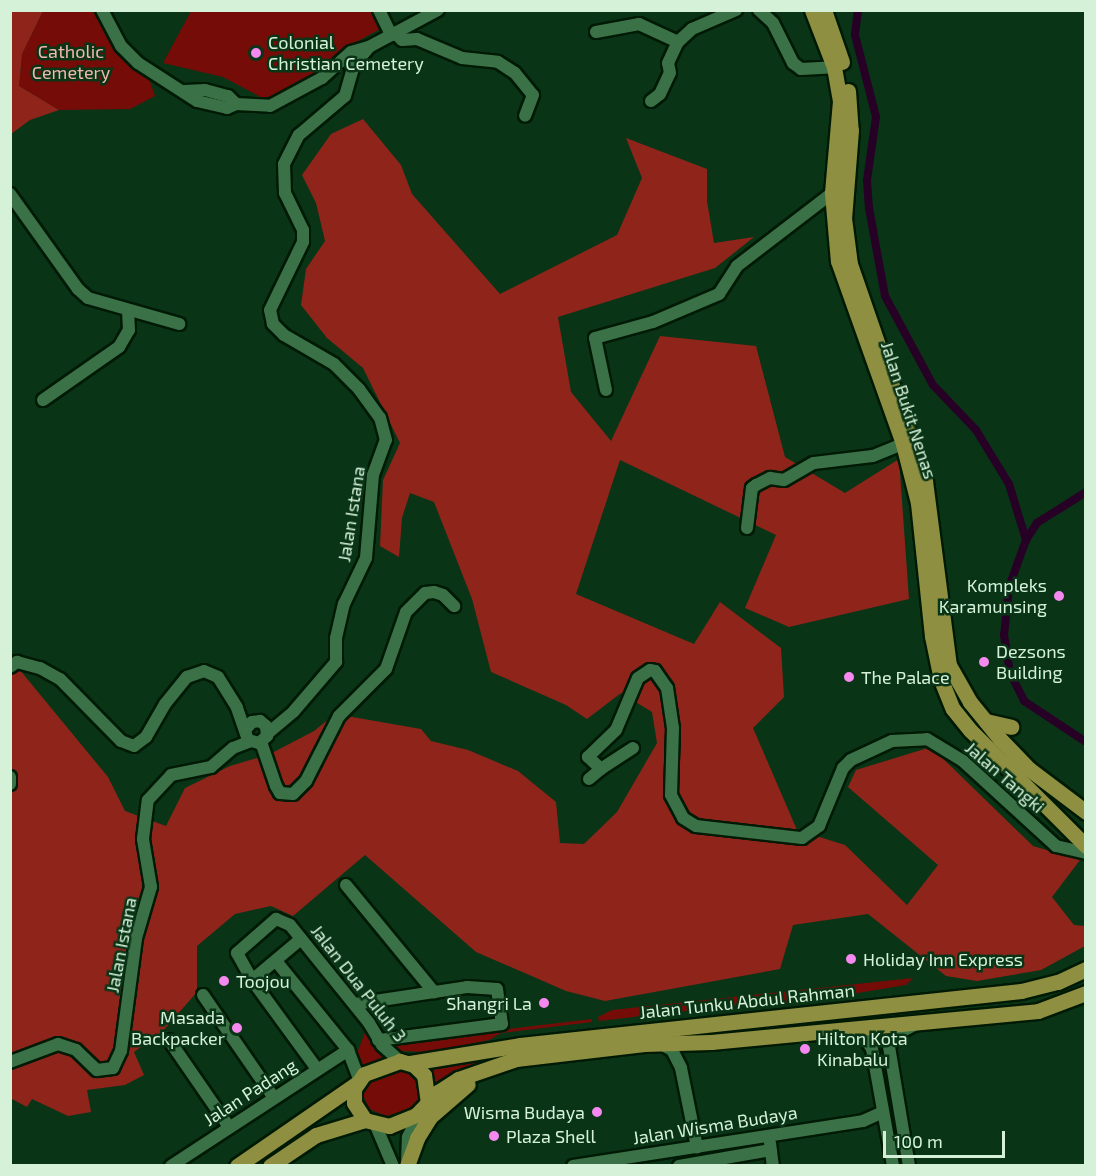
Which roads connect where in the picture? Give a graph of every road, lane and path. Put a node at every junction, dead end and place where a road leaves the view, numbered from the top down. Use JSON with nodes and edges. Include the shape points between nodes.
{"nodes":[{"id":1,"x":102,"y":10,"type":"edge"},
{"id":2,"x":380,"y":10,"type":"edge"},
{"id":3,"x":438,"y":10,"type":"edge"},
{"id":4,"x":736,"y":10,"type":"edge"},
{"id":5,"x":759,"y":10,"type":"edge"},
{"id":6,"x":812,"y":10,"type":"edge"},
{"id":7,"x":824,"y":10,"type":"edge"},
{"id":8,"x":596,"y":32,"type":"dead end"},
{"id":9,"x":392,"y":34,"type":"junction"},
{"id":10,"x":678,"y":42,"type":"junction"},
{"id":11,"x":369,"y":47,"type":"junction"},
{"id":12,"x":834,"y":67,"type":"junction"},
{"id":13,"x":651,"y":101,"type":"dead end"},
{"id":14,"x":525,"y":116,"type":"dead end"},
{"id":15,"x":832,"y":193,"type":"junction"},
{"id":16,"x":10,"y":194,"type":"edge"},
{"id":17,"x":128,"y":311,"type":"junction"},
{"id":18,"x":179,"y":324,"type":"dead end"},
{"id":19,"x":606,"y":390,"type":"dead end"},
{"id":20,"x":43,"y":400,"type":"dead end"},
{"id":21,"x":903,"y":444,"type":"junction"},
{"id":22,"x":747,"y":528,"type":"dead end"},
{"id":23,"x":454,"y":606,"type":"dead end"},
{"id":24,"x":10,"y":667,"type":"edge"},
{"id":25,"x":255,"y":731,"type":"junction"},
{"id":26,"x":1005,"y":733,"type":"junction"},
{"id":27,"x":633,"y":748,"type":"dead end"},
{"id":28,"x":600,"y":769,"type":"junction"},
{"id":29,"x":10,"y":777,"type":"edge"},
{"id":30,"x":589,"y":779,"type":"dead end"},
{"id":31,"x":10,"y":784,"type":"edge"},
{"id":32,"x":1034,"y":795,"type":"junction"},
{"id":33,"x":1086,"y":812,"type":"edge"},
{"id":34,"x":1069,"y":831,"type":"junction"},
{"id":35,"x":1056,"y":846,"type":"junction"},
{"id":36,"x":1086,"y":846,"type":"edge"},
{"id":37,"x":1086,"y":853,"type":"edge"},
{"id":38,"x":346,"y":885,"type":"dead end"},
{"id":39,"x":301,"y":939,"type":"junction"},
{"id":40,"x":276,"y":961,"type":"junction"},
{"id":41,"x":1086,"y":969,"type":"edge"},
{"id":42,"x":252,"y":980,"type":"junction"},
{"id":43,"x":434,"y":992,"type":"junction"},
{"id":44,"x":1086,"y":993,"type":"edge"},
{"id":45,"x":203,"y":995,"type":"dead end"},
{"id":46,"x":355,"y":1004,"type":"junction"},
{"id":47,"x":920,"y":1021,"type":"junction"},
{"id":48,"x":849,"y":1030,"type":"junction"},
{"id":49,"x":169,"y":1040,"type":"dead end"},
{"id":50,"x":378,"y":1040,"type":"junction"},
{"id":51,"x":711,"y":1042,"type":"junction"},
{"id":52,"x":661,"y":1044,"type":"junction"},
{"id":53,"x":890,"y":1046,"type":"junction"},
{"id":54,"x":872,"y":1049,"type":"junction"},
{"id":55,"x":348,"y":1050,"type":"junction"},
{"id":56,"x":516,"y":1059,"type":"junction"},
{"id":57,"x":10,"y":1062,"type":"edge"},
{"id":58,"x":405,"y":1062,"type":"junction"},
{"id":59,"x":892,"y":1064,"type":"junction"},
{"id":60,"x":875,"y":1067,"type":"junction"},
{"id":61,"x":681,"y":1068,"type":"junction"},
{"id":62,"x":317,"y":1070,"type":"junction"},
{"id":63,"x":358,"y":1081,"type":"junction"},
{"id":64,"x":274,"y":1098,"type":"junction"},
{"id":65,"x":425,"y":1107,"type":"junction"},
{"id":66,"x":883,"y":1112,"type":"junction"},
{"id":67,"x":863,"y":1121,"type":"junction"},
{"id":68,"x":371,"y":1123,"type":"junction"},
{"id":69,"x":230,"y":1127,"type":"junction"},
{"id":70,"x":886,"y":1128,"type":"junction"},
{"id":71,"x":768,"y":1135,"type":"junction"},
{"id":72,"x":697,"y":1147,"type":"junction"},
{"id":73,"x":771,"y":1150,"type":"junction"},
{"id":74,"x":592,"y":1164,"type":"edge"},
{"id":75,"x":171,"y":1166,"type":"edge"},
{"id":76,"x":237,"y":1166,"type":"edge"},
{"id":77,"x":270,"y":1166,"type":"edge"},
{"id":78,"x":393,"y":1166,"type":"edge"},
{"id":79,"x":407,"y":1166,"type":"edge"},
{"id":80,"x":573,"y":1166,"type":"edge"},
{"id":81,"x":680,"y":1166,"type":"edge"},
{"id":82,"x":773,"y":1166,"type":"edge"},
{"id":83,"x":893,"y":1166,"type":"edge"},
{"id":84,"x":909,"y":1166,"type":"edge"}],
"edges":[{"from":1,"to":11,"type":"street","via":[[121,46],[138,63],[185,91],[205,90],[228,96],[236,104],[270,106],[322,78],[356,48]]},
{"from":2,"to":9,"type":"street"},
{"from":3,"to":9,"type":"street","name":"Jalan Istana"},
{"from":4,"to":10,"type":"street","via":[[692,29]]},
{"from":5,"to":12,"type":"street","via":[[773,23],[793,63],[801,69]]},
{"from":6,"to":12,"type":"main road","name":"Jalan Bukit Nenas"},
{"from":7,"to":26,"type":"main road","name":"Jalan Bukit Nenas","via":[[850,96],[844,218],[850,264],[925,481],[949,665],[983,720]]},
{"from":8,"to":10,"type":"street","via":[[639,24]]},
{"from":9,"to":11,"type":"street","name":"Jalan Istana"},
{"from":9,"to":14,"type":"street","via":[[402,40],[417,39],[462,58],[487,58],[506,67],[532,95]]},
{"from":10,"to":13,"type":"street","via":[[668,63],[670,73],[660,94]]},
{"from":11,"to":25,"type":"street","name":"Jalan Istana","via":[[354,65],[345,96],[299,135],[284,164],[285,193],[303,230],[303,242],[270,310],[273,324],[284,335],[334,364],[359,389],[380,418],[386,440],[373,475],[366,558],[344,604],[336,638],[336,662],[295,707]]},
{"from":12,"to":15,"type":"main road","name":"Jalan Bukit Nenas","via":[[840,101]]},
{"from":15,"to":19,"type":"street","via":[[738,266],[719,294],[653,322],[595,338]]},
{"from":15,"to":21,"type":"main road","name":"Jalan Bukit Nenas","via":[[838,261]]},
{"from":16,"to":17,"type":"street","via":[[78,289],[88,298]]},
{"from":17,"to":18,"type":"street"},
{"from":17,"to":20,"type":"street","via":[[129,330],[119,346]]},
{"from":21,"to":22,"type":"street","via":[[873,456],[814,463],[784,480],[770,478],[756,485],[752,488]]},
{"from":21,"to":32,"type":"main road","name":"Jalan Bukit Nenas","via":[[918,503],[932,636],[941,680],[960,718]]},
{"from":23,"to":25,"type":"street","via":[[443,595],[425,593],[406,612],[386,669],[339,716],[306,781],[293,794],[280,793]]},
{"from":24,"to":25,"type":"street","via":[[17,662],[60,679],[121,741],[134,746],[146,737],[165,704],[187,678],[204,671],[218,677]]},
{"from":25,"to":57,"type":"street","name":"Jalan Istana","via":[[211,767],[171,775],[148,800],[143,839],[151,887],[136,938],[121,1051],[113,1068],[97,1070],[76,1050],[58,1044]]},
{"from":26,"to":32,"type":"main road","via":[[998,751]]},
{"from":26,"to":33,"type":"main road","via":[[1029,769]]},
{"from":27,"to":28,"type":"street"},
{"from":28,"to":30,"type":"street"},
{"from":28,"to":35,"type":"street","name":"Jalan Tangki","via":[[588,757],[616,730],[638,678],[650,670],[661,677],[667,688],[673,728],[671,795],[683,818],[696,826],[801,838],[819,826],[843,768],[851,760],[892,741],[927,739],[963,761]]},
{"from":29,"to":31,"type":"street"},
{"from":32,"to":34,"type":"main road","name":"Jalan Bukit Nenas"},
{"from":34,"to":35,"type":"street"},
{"from":34,"to":36,"type":"main road","name":"Jalan Bukit Nenas"},
{"from":35,"to":37,"type":"street","name":"Jalan Tangki"},
{"from":38,"to":43,"type":"street"},
{"from":39,"to":40,"type":"street"},
{"from":39,"to":42,"type":"street","name":"Jalan Dua Puluh 3","via":[[290,925],[272,921],[237,949]]},
{"from":39,"to":46,"type":"street","name":"Jalan Dua Puluh 3"},
{"from":40,"to":42,"type":"street"},
{"from":40,"to":55,"type":"street"},
{"from":41,"to":58,"type":"main road","name":"Jalan Tunku Abdul Rahman","via":[[1058,982],[1021,991],[531,1043]]},
{"from":42,"to":62,"type":"street"},
{"from":43,"to":46,"type":"street"},
{"from":43,"to":50,"type":"street","via":[[467,987],[497,989],[502,1024]]},
{"from":44,"to":47,"type":"main road","name":"Jalan Tunku Abdul Rahman","via":[[1038,1011]]},
{"from":45,"to":64,"type":"street"},
{"from":46,"to":50,"type":"street","name":"Jalan Dua Puluh 3"},
{"from":47,"to":48,"type":"main road","name":"Jalan Tunku Abdul Rahman"},
{"from":47,"to":53,"type":"street","via":[[897,1034]]},
{"from":48,"to":51,"type":"main road","name":"Jalan Tunku Abdul Rahman"},
{"from":48,"to":54,"type":"street","via":[[862,1034]]},
{"from":49,"to":69,"type":"street"},
{"from":50,"to":58,"type":"street","name":"Jalan Dua Puluh 3"},
{"from":51,"to":52,"type":"main road","name":"Jalan Tunku Abdul Rahman"},
{"from":51,"to":61,"type":"street","via":[[684,1053]]},
{"from":52,"to":56,"type":"main road","name":"Jalan Tunku Abdul Rahman"},
{"from":52,"to":61,"type":"street","via":[[672,1050]]},
{"from":53,"to":54,"type":"street","via":[[878,1052]]},
{"from":53,"to":59,"type":"street"},
{"from":54,"to":60,"type":"street"},
{"from":55,"to":62,"type":"street","name":"Jalan Padang"},
{"from":55,"to":63,"type":"street"},
{"from":56,"to":65,"type":"main road","name":"Jalan Tunku Abdul Rahman","via":[[458,1079]]},
{"from":56,"to":79,"type":"main road","via":[[457,1090],[439,1107],[417,1138]]},
{"from":58,"to":63,"type":"main road","via":[[378,1067]]},
{"from":58,"to":65,"type":"main road","via":[[428,1084]]},
{"from":59,"to":60,"type":"street","via":[[882,1060]]},
{"from":59,"to":84,"type":"street"},
{"from":60,"to":66,"type":"street"},
{"from":61,"to":72,"type":"street"},
{"from":62,"to":64,"type":"street","name":"Jalan Padang"},
{"from":63,"to":68,"type":"main road","via":[[354,1103]]},
{"from":63,"to":76,"type":"main road"},
{"from":64,"to":69,"type":"street","name":"Jalan Padang"},
{"from":65,"to":68,"type":"main road","via":[[398,1124]]},
{"from":65,"to":79,"type":"street","via":[[408,1137]]},
{"from":66,"to":67,"type":"street","name":"Jalan Wisma Budaya"},
{"from":66,"to":70,"type":"street"},
{"from":67,"to":70,"type":"street","name":"Jalan Wisma Budaya"},
{"from":67,"to":71,"type":"street","name":"Jalan Wisma Budaya"},
{"from":68,"to":77,"type":"main road","via":[[316,1135]]},
{"from":68,"to":78,"type":"street"},
{"from":69,"to":75,"type":"street","name":"Jalan Padang"},
{"from":70,"to":83,"type":"street"},
{"from":71,"to":72,"type":"street","name":"Jalan Wisma Budaya"},
{"from":71,"to":73,"type":"street"},
{"from":72,"to":74,"type":"street","name":"Jalan Wisma Budaya"},
{"from":73,"to":81,"type":"street"},
{"from":73,"to":82,"type":"street"},
{"from":74,"to":80,"type":"street","name":"Jalan Wisma Budaya"}]}
